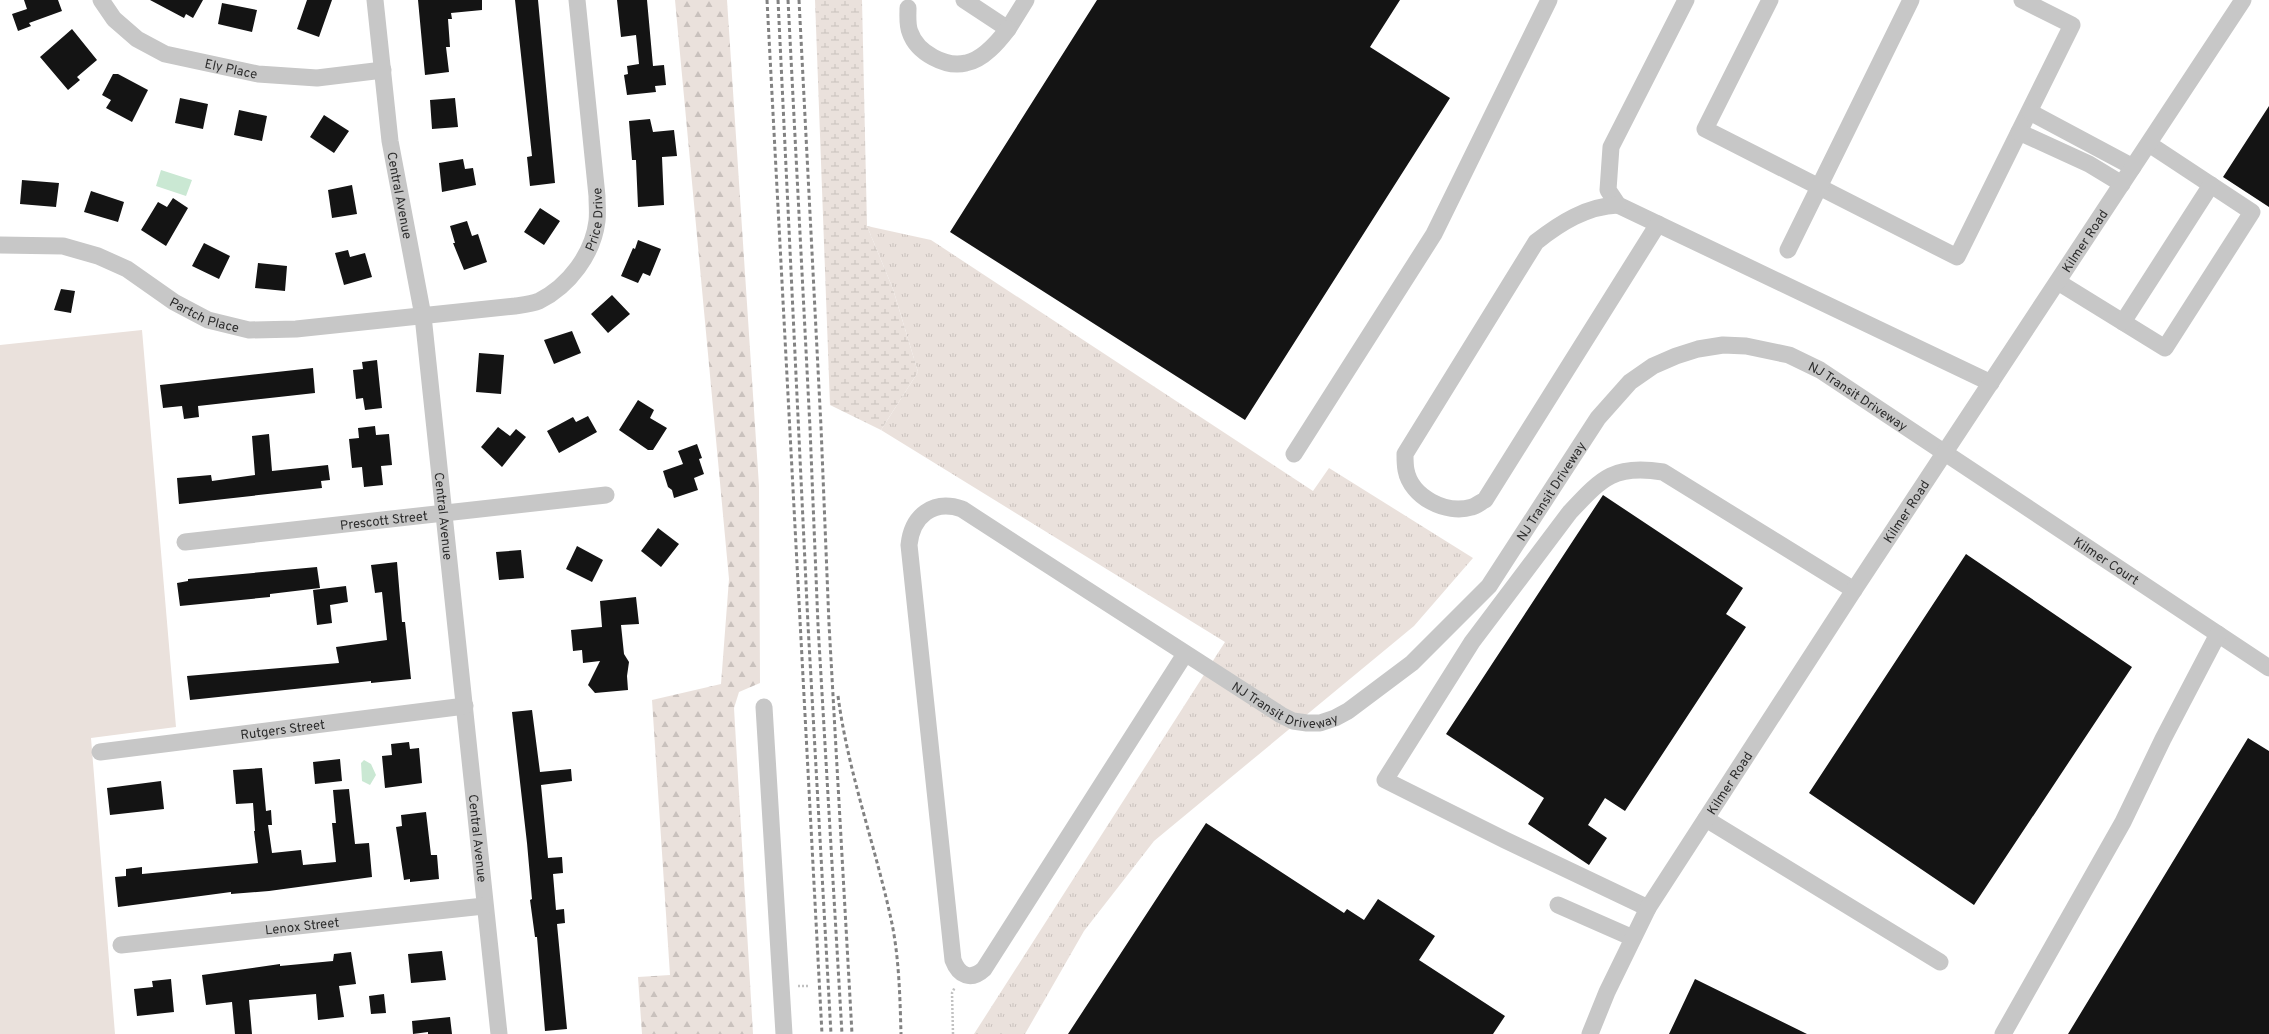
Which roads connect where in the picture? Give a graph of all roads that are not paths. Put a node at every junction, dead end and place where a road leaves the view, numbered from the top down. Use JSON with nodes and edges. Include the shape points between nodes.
{"nodes":[{"id":1,"x":101,"y":0,"type":"edge"},
{"id":2,"x":375,"y":0,"type":"edge"},
{"id":3,"x":577,"y":0,"type":"edge"},
{"id":4,"x":964,"y":0,"type":"edge"},
{"id":5,"x":1026,"y":0,"type":"edge"},
{"id":6,"x":1549,"y":0,"type":"edge"},
{"id":7,"x":1686,"y":0,"type":"edge"},
{"id":8,"x":1770,"y":0,"type":"edge"},
{"id":9,"x":1911,"y":0,"type":"edge"},
{"id":10,"x":2022,"y":0,"type":"edge"},
{"id":11,"x":2243,"y":0,"type":"edge"},
{"id":12,"x":908,"y":8,"type":"dead end"},
{"id":13,"x":1008,"y":29,"type":"junction"},
{"id":14,"x":383,"y":70,"type":"junction"},
{"id":15,"x":2030,"y":112,"type":"junction"},
{"id":16,"x":2019,"y":132,"type":"junction"},
{"id":17,"x":2149,"y":144,"type":"junction"},
{"id":18,"x":2133,"y":167,"type":"junction"},
{"id":19,"x":2122,"y":184,"type":"junction"},
{"id":20,"x":2211,"y":184,"type":"junction"},
{"id":21,"x":1819,"y":187,"type":"junction"},
{"id":22,"x":1618,"y":206,"type":"junction"},
{"id":23,"x":1658,"y":224,"type":"junction"},
{"id":24,"x":0,"y":245,"type":"edge"},
{"id":25,"x":1788,"y":250,"type":"dead end"},
{"id":26,"x":2058,"y":282,"type":"junction"},
{"id":27,"x":423,"y":316,"type":"junction"},
{"id":28,"x":2123,"y":322,"type":"junction"},
{"id":29,"x":1991,"y":384,"type":"junction"},
{"id":30,"x":1944,"y":453,"type":"junction"},
{"id":31,"x":1294,"y":454,"type":"dead end"},
{"id":32,"x":606,"y":495,"type":"dead end"},
{"id":33,"x":443,"y":512,"type":"junction"},
{"id":34,"x":185,"y":542,"type":"dead end"},
{"id":35,"x":1854,"y":590,"type":"junction"},
{"id":36,"x":2218,"y":634,"type":"junction"},
{"id":37,"x":1185,"y":654,"type":"junction"},
{"id":38,"x":2269,"y":668,"type":"edge"},
{"id":39,"x":465,"y":706,"type":"junction"},
{"id":40,"x":764,"y":707,"type":"dead end"},
{"id":41,"x":100,"y":752,"type":"dead end"},
{"id":42,"x":1706,"y":819,"type":"junction"},
{"id":43,"x":1558,"y":905,"type":"dead end"},
{"id":44,"x":484,"y":906,"type":"junction"},
{"id":45,"x":1648,"y":908,"type":"junction"},
{"id":46,"x":1633,"y":938,"type":"junction"},
{"id":47,"x":121,"y":945,"type":"dead end"},
{"id":48,"x":1940,"y":962,"type":"dead end"},
{"id":49,"x":499,"y":1034,"type":"edge"},
{"id":50,"x":784,"y":1034,"type":"edge"},
{"id":51,"x":1590,"y":1034,"type":"edge"},
{"id":52,"x":2003,"y":1034,"type":"edge"}],
"edges":[{"from":1,"to":14,"type":"street","name":"Ely Place","via":[[114,19],[137,39],[165,54],[258,74],[317,78]]},
{"from":2,"to":14,"type":"street","name":"Central Avenue"},
{"from":3,"to":27,"type":"street","name":"Price Drive","via":[[597,196],[597,221],[590,247],[576,270],[558,288],[538,302]]},
{"from":4,"to":13,"type":"street"},
{"from":5,"to":13,"type":"street"},
{"from":6,"to":31,"type":"street","via":[[1434,234]]},
{"from":7,"to":22,"type":"street","via":[[1611,148],[1608,190]]},
{"from":8,"to":21,"type":"street","via":[[1705,129]]},
{"from":9,"to":21,"type":"street"},
{"from":10,"to":15,"type":"street","via":[[2072,25]]},
{"from":11,"to":17,"type":"street","name":"Kilmer Road"},
{"from":12,"to":13,"type":"street","via":[[910,34],[921,48],[933,57],[951,64],[967,63],[984,54]]},
{"from":14,"to":27,"type":"street","name":"Central Avenue","via":[[390,141]]},
{"from":15,"to":16,"type":"street"},
{"from":15,"to":18,"type":"street"},
{"from":16,"to":19,"type":"street","via":[[2089,164]]},
{"from":16,"to":21,"type":"street","via":[[1957,257]]},
{"from":17,"to":18,"type":"street","name":"Kilmer Road"},
{"from":17,"to":20,"type":"street"},
{"from":18,"to":19,"type":"street","name":"Kilmer Road"},
{"from":19,"to":26,"type":"street","name":"Kilmer Road"},
{"from":20,"to":28,"type":"street"},
{"from":20,"to":28,"type":"street","via":[[2252,212],[2165,348]]},
{"from":21,"to":25,"type":"street"},
{"from":22,"to":23,"type":"street"},
{"from":22,"to":23,"type":"street","via":[[1601,206],[1584,212],[1551,230],[1536,242],[1405,454],[1406,470],[1411,483],[1422,495],[1439,506],[1454,509],[1472,507],[1485,500]]},
{"from":23,"to":29,"type":"street"},
{"from":24,"to":27,"type":"street","name":"Partch Place","via":[[63,246],[98,256],[127,269],[174,302],[208,320],[248,330],[296,329]]},
{"from":26,"to":28,"type":"street"},
{"from":26,"to":29,"type":"street","name":"Kilmer Road"},
{"from":27,"to":33,"type":"street","name":"Central Avenue"},
{"from":29,"to":30,"type":"street","name":"Kilmer Road"},
{"from":30,"to":35,"type":"street","name":"Kilmer Road"},
{"from":30,"to":36,"type":"street","name":"Kilmer Court"},
{"from":30,"to":37,"type":"street","name":"NJ Transit Driveway","via":[[1805,361],[1770,350],[1746,346],[1723,345],[1698,349],[1654,366],[1630,382],[1614,398],[1598,418],[1490,586],[1412,663],[1348,711],[1320,723],[1293,721]]},
{"from":32,"to":33,"type":"street","name":"Prescott Street"},
{"from":33,"to":34,"type":"street","name":"Prescott Street"},
{"from":33,"to":39,"type":"street","name":"Central Avenue"},
{"from":35,"to":42,"type":"street","name":"Kilmer Road"},
{"from":35,"to":45,"type":"street","via":[[1663,472],[1630,469],[1612,474],[1570,512],[1472,642],[1385,780]]},
{"from":36,"to":38,"type":"street","name":"Kilmer Court"},
{"from":36,"to":52,"type":"street","via":[[2163,738],[2123,822]]},
{"from":37,"to":37,"type":"street","name":"NJ Transit Driveway","via":[[962,509],[950,505],[938,507],[926,512],[917,520],[910,532],[909,545],[953,960],[962,975],[972,976],[984,969]]},
{"from":39,"to":41,"type":"street","name":"Rutgers Street"},
{"from":39,"to":44,"type":"street","name":"Central Avenue"},
{"from":40,"to":50,"type":"street"},
{"from":42,"to":45,"type":"street","name":"Kilmer Road"},
{"from":42,"to":48,"type":"street"},
{"from":43,"to":46,"type":"street"},
{"from":44,"to":47,"type":"street","name":"Lenox Street"},
{"from":44,"to":49,"type":"street","name":"Central Avenue"},
{"from":45,"to":46,"type":"street","name":"Kilmer Road"},
{"from":46,"to":51,"type":"street","name":"Kilmer Road"}]}
